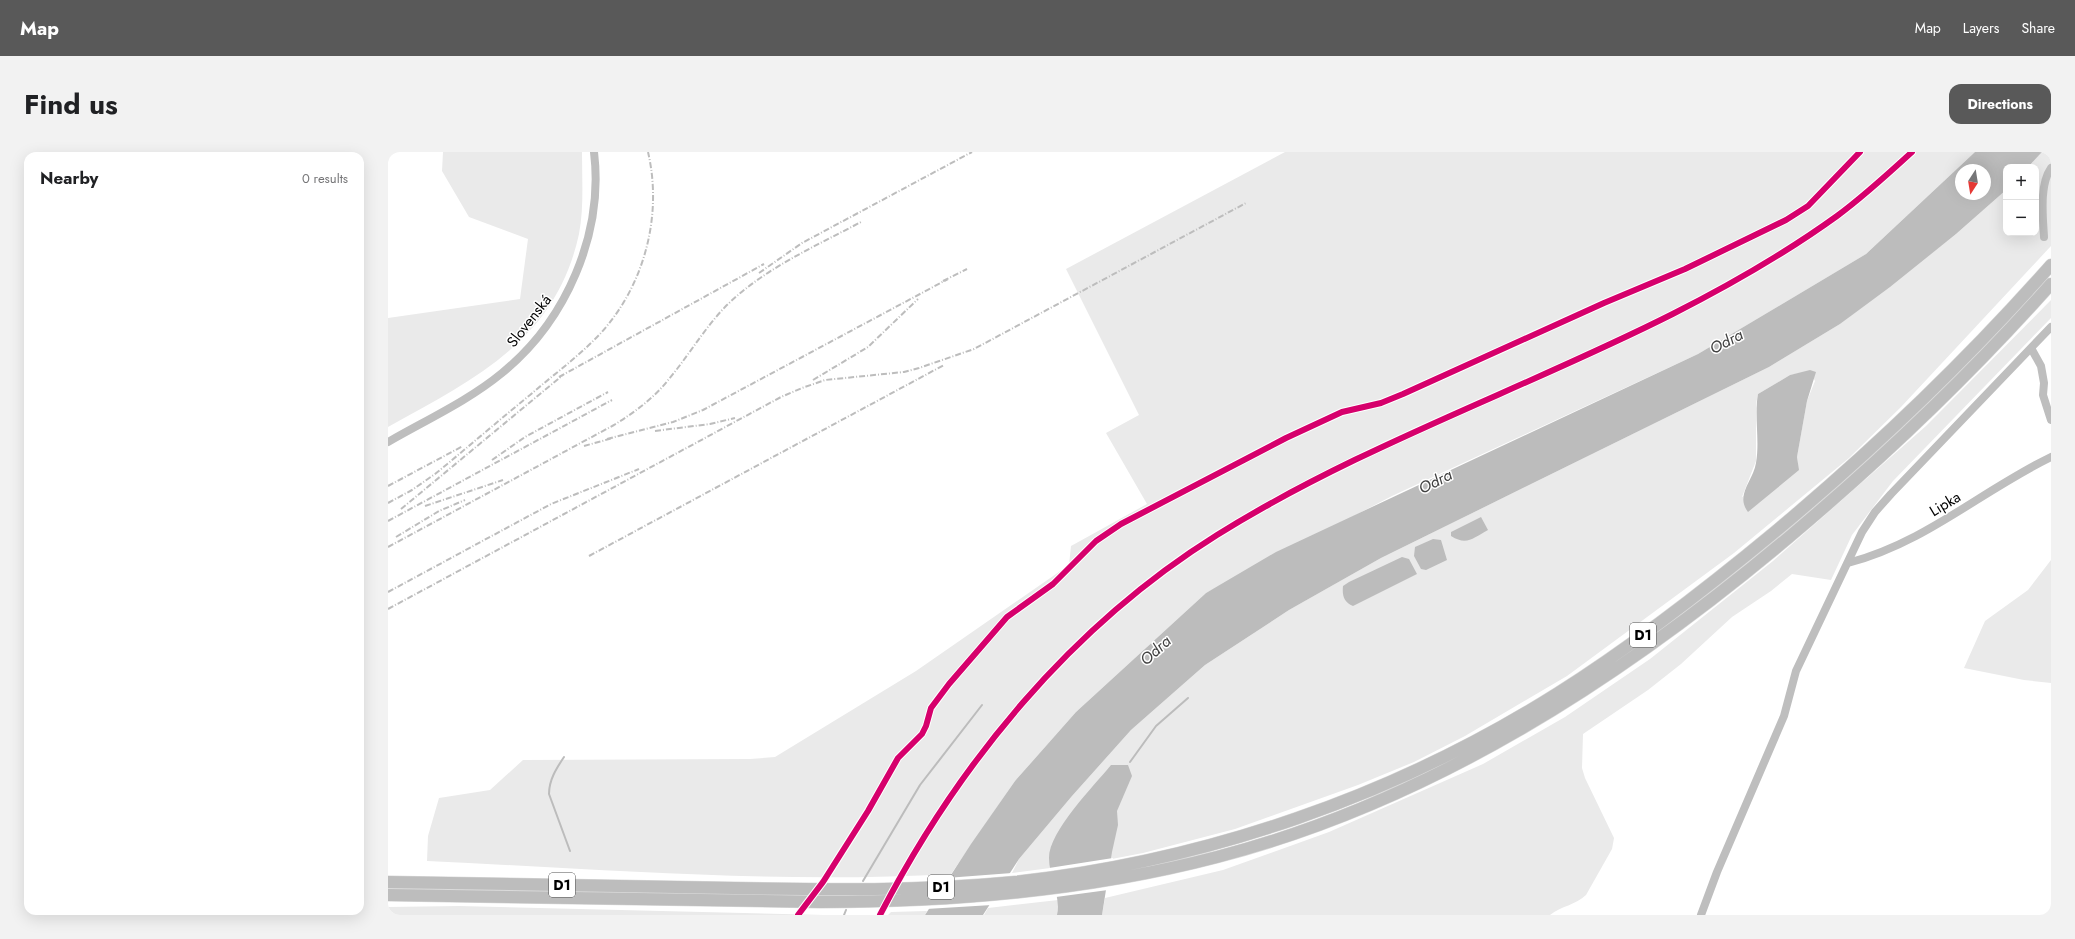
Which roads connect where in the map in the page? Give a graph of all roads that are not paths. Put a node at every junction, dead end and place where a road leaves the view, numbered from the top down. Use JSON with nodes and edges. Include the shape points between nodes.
{"nodes":[{"id":1,"x":594,"y":152,"type":"edge"},
{"id":2,"x":2051,"y":168,"type":"edge"},
{"id":3,"x":2044,"y":237,"type":"dead end"},
{"id":4,"x":2051,"y":265,"type":"edge"},
{"id":5,"x":2051,"y":284,"type":"edge"},
{"id":6,"x":2051,"y":327,"type":"edge"},
{"id":7,"x":2031,"y":348,"type":"junction"},
{"id":8,"x":2051,"y":420,"type":"edge"},
{"id":9,"x":388,"y":442,"type":"edge"},
{"id":10,"x":2051,"y":457,"type":"edge"},
{"id":11,"x":1848,"y":563,"type":"junction"},
{"id":12,"x":388,"y":882,"type":"edge"},
{"id":13,"x":388,"y":895,"type":"edge"},
{"id":14,"x":1702,"y":915,"type":"edge"}],
"edges":[{"from":1,"to":9,"type":"street","name":"Slovenská","via":[[594,199],[587,238],[572,282],[547,324],[519,357],[492,380]]},
{"from":2,"to":3,"type":"street","via":[[2047,175],[2043,199]]},
{"from":4,"to":12,"type":"highway","number":"D1","via":[[1908,415],[1826,490],[1682,607],[1556,695],[1446,756],[1386,784],[1286,822],[1212,845],[1145,861],[1064,876],[939,887],[823,890]]},
{"from":5,"to":13,"type":"highway","number":"D1","via":[[1916,425],[1832,501],[1746,573],[1688,617],[1560,707],[1447,770],[1342,816],[1220,856],[1148,874],[1067,888],[968,898],[879,902]]},
{"from":6,"to":7,"type":"street"},
{"from":7,"to":8,"type":"street","via":[[2041,366],[2043,395]]},
{"from":7,"to":11,"type":"street","via":[[1879,508],[1862,532]]},
{"from":10,"to":11,"type":"street","name":"Lipka","via":[[1943,522],[1874,556]]},
{"from":11,"to":14,"type":"street","via":[[1796,671],[1784,716],[1717,872]]}]}
